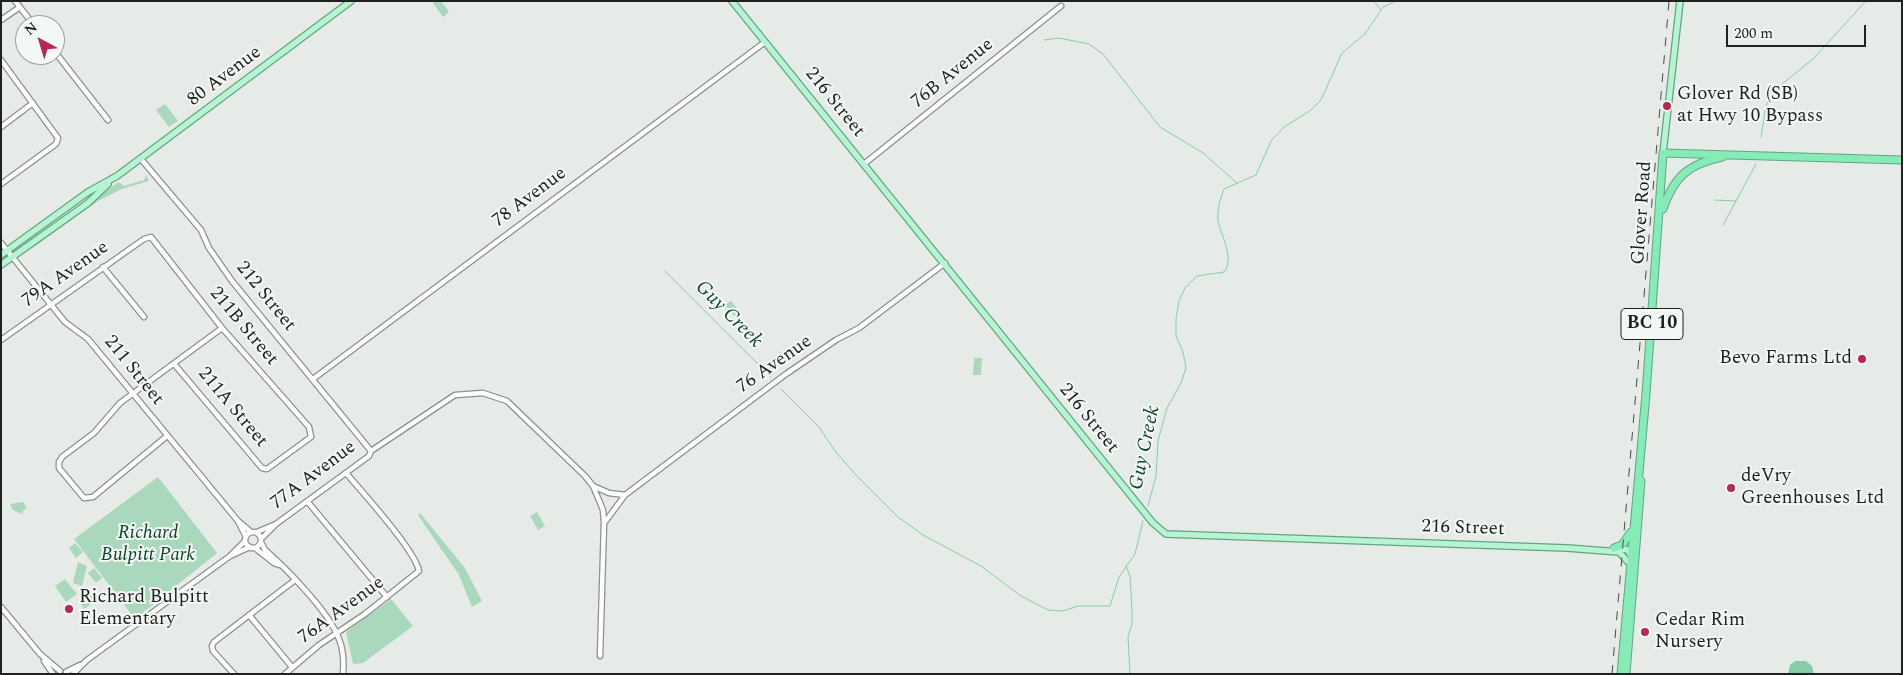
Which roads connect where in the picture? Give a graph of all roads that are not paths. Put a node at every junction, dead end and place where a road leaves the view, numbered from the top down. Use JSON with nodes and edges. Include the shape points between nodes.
{"nodes":[{"id":1,"x":15,"y":1,"type":"edge"},
{"id":2,"x":351,"y":1,"type":"edge"},
{"id":3,"x":732,"y":1,"type":"edge"},
{"id":4,"x":1680,"y":1,"type":"edge"},
{"id":5,"x":1061,"y":6,"type":"dead end"},
{"id":6,"x":20,"y":7,"type":"junction"},
{"id":7,"x":26,"y":15,"type":"edge"},
{"id":8,"x":1,"y":20,"type":"edge"},
{"id":9,"x":765,"y":42,"type":"junction"},
{"id":10,"x":1,"y":60,"type":"edge"},
{"id":11,"x":65,"y":65,"type":"edge"},
{"id":12,"x":33,"y":103,"type":"junction"},
{"id":13,"x":108,"y":120,"type":"dead end"},
{"id":14,"x":1,"y":126,"type":"edge"},
{"id":15,"x":1663,"y":153,"type":"junction"},
{"id":16,"x":1741,"y":155,"type":"junction"},
{"id":17,"x":141,"y":159,"type":"junction"},
{"id":18,"x":1902,"y":160,"type":"edge"},
{"id":19,"x":864,"y":164,"type":"junction"},
{"id":20,"x":117,"y":176,"type":"junction"},
{"id":21,"x":1,"y":184,"type":"edge"},
{"id":22,"x":1660,"y":219,"type":"junction"},
{"id":23,"x":151,"y":237,"type":"joint"},
{"id":24,"x":1,"y":243,"type":"edge"},
{"id":25,"x":7,"y":251,"type":"junction"},
{"id":26,"x":1,"y":255,"type":"edge"},
{"id":27,"x":12,"y":257,"type":"junction"},
{"id":28,"x":945,"y":263,"type":"junction"},
{"id":29,"x":1,"y":265,"type":"edge"},
{"id":30,"x":103,"y":267,"type":"junction"},
{"id":31,"x":50,"y":304,"type":"junction"},
{"id":32,"x":144,"y":317,"type":"dead end"},
{"id":33,"x":222,"y":328,"type":"junction"},
{"id":34,"x":1,"y":340,"type":"edge"},
{"id":35,"x":175,"y":365,"type":"junction"},
{"id":36,"x":313,"y":379,"type":"junction"},
{"id":37,"x":132,"y":394,"type":"junction"},
{"id":38,"x":1643,"y":428,"type":"junction"},
{"id":39,"x":167,"y":436,"type":"junction"},
{"id":40,"x":371,"y":451,"type":"junction"},
{"id":41,"x":267,"y":469,"type":"joint"},
{"id":42,"x":346,"y":473,"type":"junction"},
{"id":43,"x":593,"y":486,"type":"junction"},
{"id":44,"x":625,"y":495,"type":"junction"},
{"id":45,"x":307,"y":501,"type":"junction"},
{"id":46,"x":1634,"y":512,"type":"junction"},
{"id":47,"x":238,"y":521,"type":"junction"},
{"id":48,"x":604,"y":523,"type":"junction"},
{"id":49,"x":276,"y":524,"type":"junction"},
{"id":50,"x":254,"y":532,"type":"junction"},
{"id":51,"x":246,"y":539,"type":"junction"},
{"id":52,"x":261,"y":540,"type":"junction"},
{"id":53,"x":253,"y":548,"type":"junction"},
{"id":54,"x":1567,"y":548,"type":"junction"},
{"id":55,"x":1614,"y":548,"type":"junction"},
{"id":56,"x":1631,"y":554,"type":"junction"},
{"id":57,"x":230,"y":556,"type":"junction"},
{"id":58,"x":1632,"y":563,"type":"junction"},
{"id":59,"x":279,"y":565,"type":"junction"},
{"id":60,"x":295,"y":580,"type":"junction"},
{"id":61,"x":386,"y":597,"type":"junction"},
{"id":62,"x":1,"y":607,"type":"edge"},
{"id":63,"x":249,"y":615,"type":"junction"},
{"id":64,"x":336,"y":633,"type":"junction"},
{"id":65,"x":40,"y":654,"type":"junction"},
{"id":66,"x":600,"y":656,"type":"dead end"},
{"id":67,"x":87,"y":660,"type":"junction"},
{"id":68,"x":292,"y":667,"type":"junction"},
{"id":69,"x":56,"y":673,"type":"edge"},
{"id":70,"x":67,"y":673,"type":"edge"},
{"id":71,"x":73,"y":674,"type":"edge"},
{"id":72,"x":234,"y":674,"type":"edge"},
{"id":73,"x":285,"y":674,"type":"edge"},
{"id":74,"x":343,"y":674,"type":"edge"},
{"id":75,"x":1621,"y":674,"type":"edge"},
{"id":76,"x":1626,"y":674,"type":"edge"}],
"edges":[{"from":1,"to":6,"type":"street"},
{"from":2,"to":17,"type":"main road","name":"80 Avenue"},
{"from":3,"to":9,"type":"main road","name":"216 Street"},
{"from":4,"to":15,"type":"main road","name":"Glover Road"},
{"from":5,"to":19,"type":"street","name":"76B Avenue"},
{"from":6,"to":7,"type":"street"},
{"from":6,"to":8,"type":"street"},
{"from":9,"to":19,"type":"main road","name":"216 Street"},
{"from":9,"to":36,"type":"street","name":"78 Avenue"},
{"from":10,"to":12,"type":"street"},
{"from":11,"to":13,"type":"street"},
{"from":12,"to":14,"type":"street"},
{"from":12,"to":21,"type":"street","via":[[58,138],[56,144]]},
{"from":15,"to":16,"type":"highway"},
{"from":15,"to":22,"type":"highway","name":"Glover Road","number":"BC 10"},
{"from":16,"to":18,"type":"highway"},
{"from":16,"to":22,"type":"highway","via":[[1706,161],[1689,169],[1672,188]]},
{"from":17,"to":20,"type":"main road","name":"80 Avenue"},
{"from":17,"to":36,"type":"street","name":"212 Street","via":[[201,230],[209,248],[232,281]]},
{"from":19,"to":28,"type":"main road","name":"216 Street"},
{"from":20,"to":25,"type":"main road","name":"80 Avenue","via":[[88,192]]},
{"from":20,"to":27,"type":"main road","name":"80 Avenue","via":[[88,203]]},
{"from":22,"to":38,"type":"highway","name":"Glover Road","number":"BC 10"},
{"from":23,"to":30,"type":"street","name":"79A Avenue"},
{"from":23,"to":33,"type":"street","name":"211B Street"},
{"from":24,"to":25,"type":"street","name":"211 Street"},
{"from":25,"to":26,"type":"main road","name":"80 Avenue"},
{"from":25,"to":27,"type":"street","name":"211 Street"},
{"from":27,"to":29,"type":"main road","name":"80 Avenue"},
{"from":27,"to":31,"type":"street","name":"211 Street"},
{"from":28,"to":44,"type":"street","name":"76 Avenue","via":[[859,328],[786,374]]},
{"from":28,"to":54,"type":"main road","name":"216 Street","via":[[1153,523],[1166,534]]},
{"from":30,"to":31,"type":"street","name":"79A Avenue"},
{"from":30,"to":32,"type":"street"},
{"from":31,"to":34,"type":"street","name":"79A Avenue"},
{"from":31,"to":37,"type":"street","name":"211 Street","via":[[65,322],[88,339]]},
{"from":33,"to":35,"type":"street"},
{"from":33,"to":41,"type":"street","name":"211B Street","via":[[308,428],[311,436]]},
{"from":35,"to":37,"type":"street"},
{"from":35,"to":41,"type":"street","name":"211A Street","via":[[262,468]]},
{"from":36,"to":40,"type":"street","name":"212 Street"},
{"from":37,"to":39,"type":"street","name":"211 Street"},
{"from":37,"to":39,"type":"street","via":[[113,409],[94,433],[58,462],[59,468],[84,498],[119,476]]},
{"from":38,"to":46,"type":"highway","name":"Glover Road","number":"BC 10"},
{"from":38,"to":58,"type":"highway","name":"Glover Road","number":"BC 10","via":[[1640,508]]},
{"from":39,"to":47,"type":"street","name":"211 Street"},
{"from":40,"to":42,"type":"street","name":"77A Avenue"},
{"from":40,"to":43,"type":"street","name":"77A Avenue","via":[[455,395],[483,393],[507,400]]},
{"from":42,"to":45,"type":"street","name":"77A Avenue"},
{"from":42,"to":61,"type":"street","name":"76A Avenue","via":[[417,564],[418,574]]},
{"from":43,"to":44,"type":"street"},
{"from":43,"to":48,"type":"street","via":[[603,510]]},
{"from":44,"to":48,"type":"street","name":"76 Avenue"},
{"from":45,"to":49,"type":"street","name":"77A Avenue"},
{"from":45,"to":61,"type":"street"},
{"from":46,"to":55,"type":"highway","via":[[1630,536]]},
{"from":46,"to":56,"type":"highway","name":"Glover Road","number":"BC 10"},
{"from":47,"to":50,"type":"street","name":"211 Street"},
{"from":47,"to":51,"type":"street","name":"211 Street"},
{"from":48,"to":66,"type":"street"},
{"from":49,"to":50,"type":"street","name":"77A Avenue"},
{"from":49,"to":52,"type":"street","name":"77A Avenue"},
{"from":50,"to":51,"type":"street"},
{"from":50,"to":52,"type":"street","name":"211 Street"},
{"from":51,"to":53,"type":"street","name":"211 Street"},
{"from":51,"to":57,"type":"street"},
{"from":52,"to":53,"type":"street","name":"77A Avenue"},
{"from":52,"to":59,"type":"street","via":[[265,550]]},
{"from":53,"to":57,"type":"street"},
{"from":53,"to":59,"type":"street"},
{"from":54,"to":55,"type":"main road"},
{"from":54,"to":58,"type":"main road","name":"216 Street","via":[[1619,552]]},
{"from":55,"to":56,"type":"main road"},
{"from":56,"to":58,"type":"highway","name":"Glover Road","number":"BC 10"},
{"from":57,"to":67,"type":"street"},
{"from":58,"to":75,"type":"highway","name":"Glover Road","number":"BC 10"},
{"from":58,"to":76,"type":"highway","name":"Glover Road","number":"BC 10"},
{"from":59,"to":60,"type":"street"},
{"from":60,"to":63,"type":"street"},
{"from":60,"to":64,"type":"street"},
{"from":61,"to":64,"type":"street","name":"76A Avenue"},
{"from":62,"to":65,"type":"street"},
{"from":63,"to":68,"type":"street"},
{"from":63,"to":72,"type":"street","via":[[212,646]]},
{"from":64,"to":68,"type":"street","name":"76A Avenue"},
{"from":64,"to":74,"type":"street","via":[[343,651]]},
{"from":65,"to":69,"type":"street"},
{"from":65,"to":69,"type":"street"},
{"from":67,"to":70,"type":"street"},
{"from":67,"to":71,"type":"street"},
{"from":68,"to":73,"type":"street","name":"76A Avenue"},
{"from":69,"to":70,"type":"street"}]}
